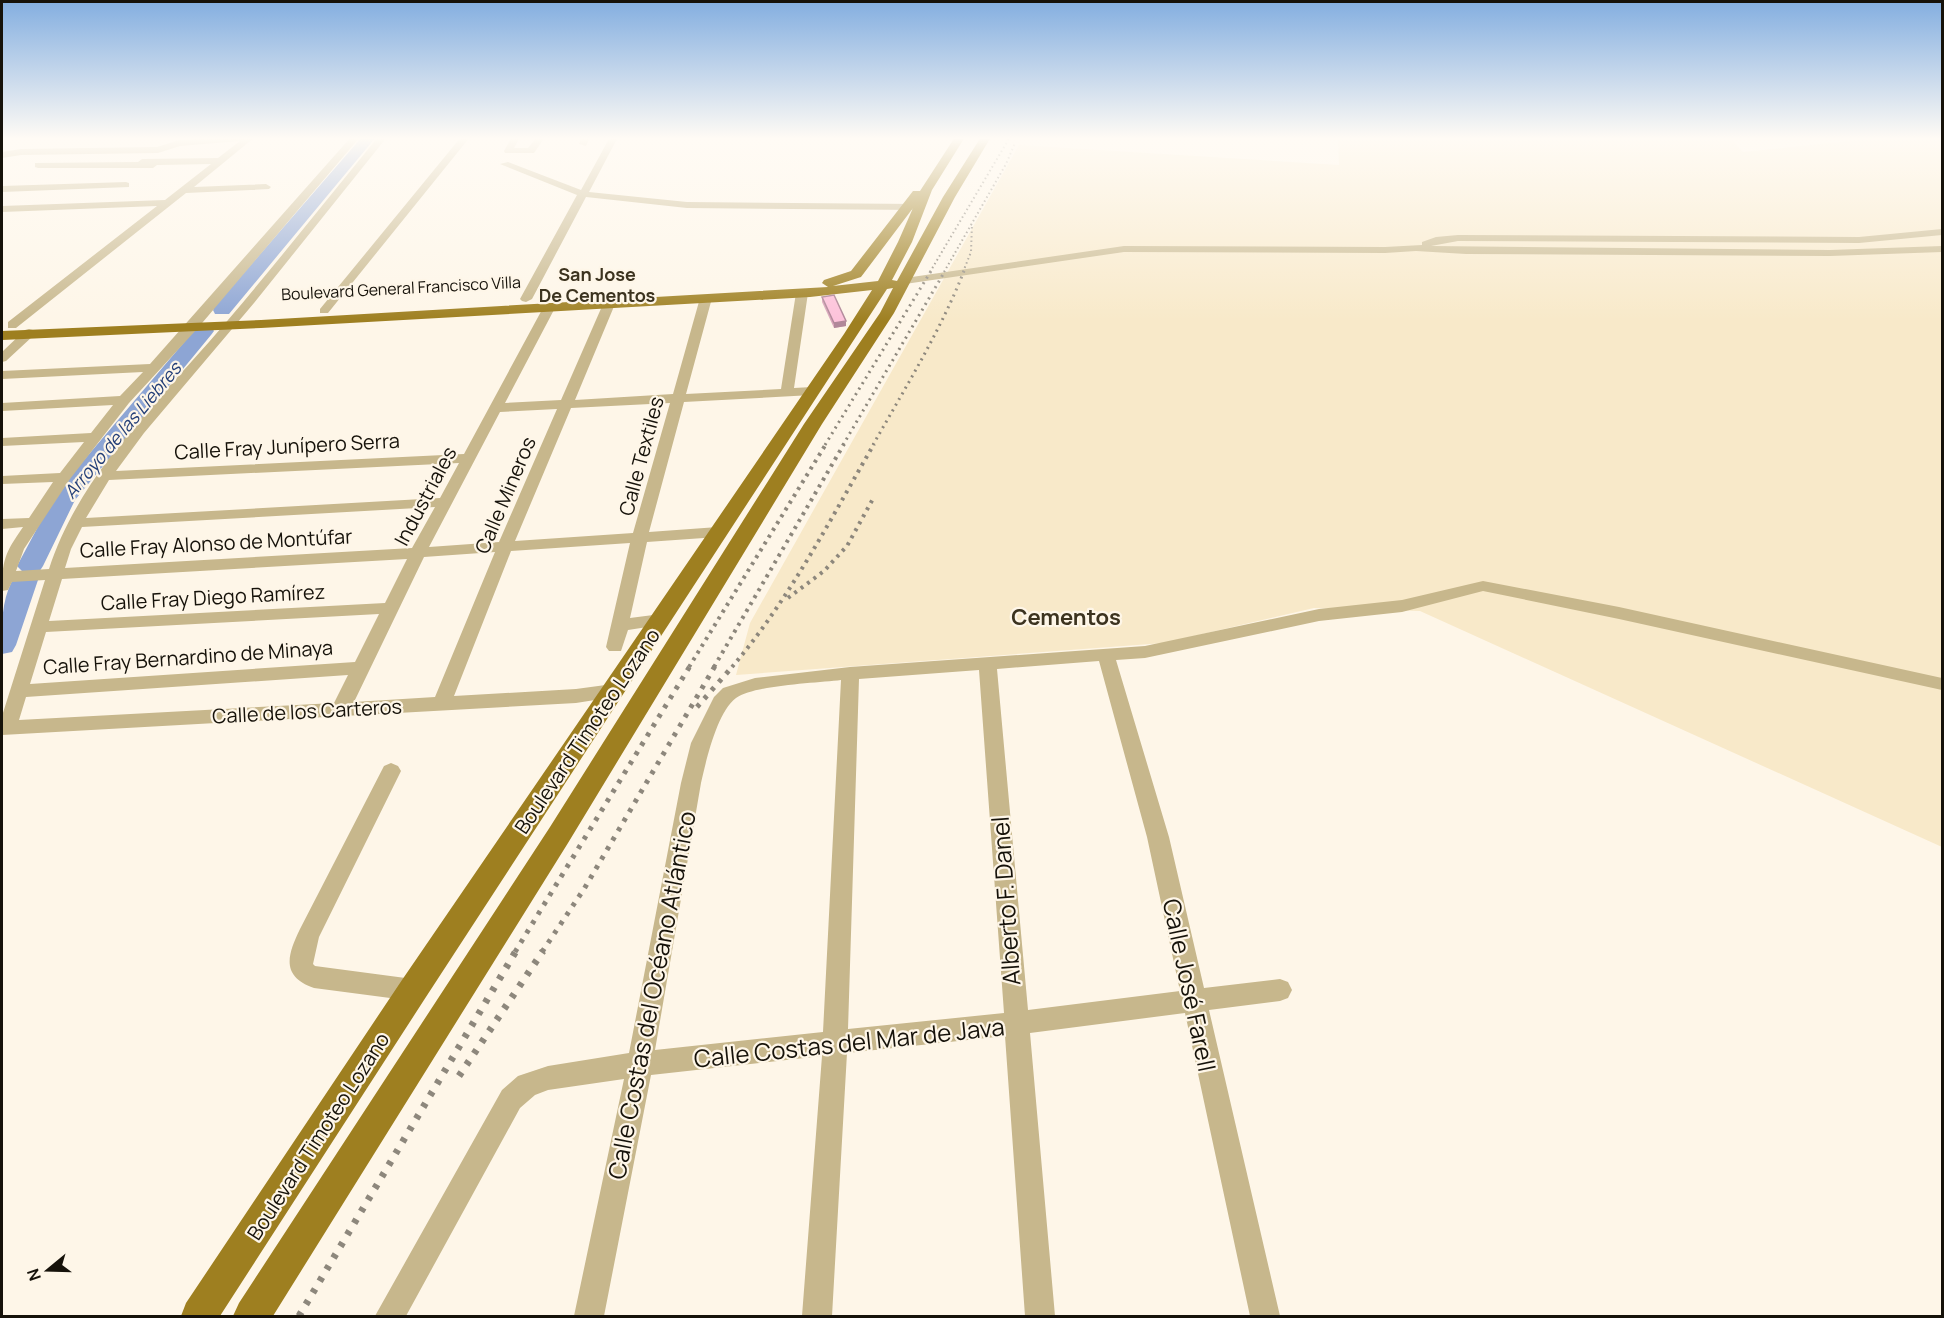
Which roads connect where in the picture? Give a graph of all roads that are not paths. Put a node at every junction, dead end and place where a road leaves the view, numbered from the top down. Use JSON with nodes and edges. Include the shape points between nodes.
{"nodes":[{"id":1,"x":173,"y":199,"type":"edge"},
{"id":2,"x":309,"y":199,"type":"edge"},
{"id":3,"x":327,"y":199,"type":"edge"},
{"id":4,"x":416,"y":199,"type":"edge"},
{"id":5,"x":580,"y":199,"type":"edge"},
{"id":6,"x":625,"y":199,"type":"edge"},
{"id":7,"x":914,"y":199,"type":"edge"},
{"id":8,"x":949,"y":199,"type":"edge"},
{"id":9,"x":167,"y":203,"type":"junction"},
{"id":10,"x":912,"y":207,"type":"junction"},
{"id":11,"x":2,"y":209,"type":"edge"},
{"id":12,"x":1942,"y":232,"type":"edge"},
{"id":13,"x":1416,"y":248,"type":"junction"},
{"id":14,"x":1942,"y":249,"type":"edge"},
{"id":15,"x":891,"y":282,"type":"junction"},
{"id":16,"x":831,"y":287,"type":"junction"},
{"id":17,"x":802,"y":293,"type":"junction"},
{"id":18,"x":706,"y":298,"type":"junction"},
{"id":19,"x":526,"y":299,"type":"junction"},
{"id":20,"x":609,"y":304,"type":"junction"},
{"id":21,"x":550,"y":306,"type":"junction"},
{"id":22,"x":867,"y":309,"type":"junction"},
{"id":23,"x":324,"y":311,"type":"junction"},
{"id":24,"x":215,"y":321,"type":"junction"},
{"id":25,"x":5,"y":328,"type":"edge"},
{"id":26,"x":29,"y":333,"type":"junction"},
{"id":27,"x":2,"y":358,"type":"edge"},
{"id":28,"x":154,"y":368,"type":"junction"},
{"id":29,"x":2,"y":375,"type":"edge"},
{"id":30,"x":800,"y":392,"type":"junction"},
{"id":31,"x":679,"y":397,"type":"junction"},
{"id":32,"x":124,"y":400,"type":"junction"},
{"id":33,"x":566,"y":404,"type":"junction"},
{"id":34,"x":2,"y":407,"type":"edge"},
{"id":35,"x":495,"y":408,"type":"junction"},
{"id":36,"x":96,"y":437,"type":"junction"},
{"id":37,"x":2,"y":442,"type":"edge"},
{"id":38,"x":469,"y":458,"type":"junction"},
{"id":39,"x":106,"y":476,"type":"junction"},
{"id":40,"x":64,"y":477,"type":"junction"},
{"id":41,"x":2,"y":480,"type":"edge"},
{"id":42,"x":446,"y":502,"type":"junction"},
{"id":43,"x":32,"y":522,"type":"junction"},
{"id":44,"x":75,"y":523,"type":"junction"},
{"id":45,"x":2,"y":524,"type":"edge"},
{"id":46,"x":718,"y":532,"type":"junction"},
{"id":47,"x":640,"y":536,"type":"junction"},
{"id":48,"x":505,"y":547,"type":"junction"},
{"id":49,"x":418,"y":553,"type":"junction"},
{"id":50,"x":52,"y":573,"type":"junction"},
{"id":51,"x":6,"y":580,"type":"edge"},
{"id":52,"x":390,"y":608,"type":"junction"},
{"id":53,"x":661,"y":620,"type":"junction"},
{"id":54,"x":620,"y":625,"type":"junction"},
{"id":55,"x":38,"y":627,"type":"junction"},
{"id":56,"x":615,"y":647,"type":"dead end"},
{"id":57,"x":1106,"y":655,"type":"junction"},
{"id":58,"x":988,"y":664,"type":"junction"},
{"id":59,"x":360,"y":668,"type":"junction"},
{"id":60,"x":850,"y":673,"type":"junction"},
{"id":61,"x":1942,"y":684,"type":"edge"},
{"id":62,"x":20,"y":691,"type":"junction"},
{"id":63,"x":613,"y":691,"type":"junction"},
{"id":64,"x":442,"y":703,"type":"junction"},
{"id":65,"x":341,"y":708,"type":"junction"},
{"id":66,"x":4,"y":729,"type":"edge"},
{"id":67,"x":391,"y":771,"type":"dead end"},
{"id":68,"x":413,"y":990,"type":"junction"},
{"id":69,"x":1280,"y":990,"type":"dead end"},
{"id":70,"x":1193,"y":1000,"type":"junction"},
{"id":71,"x":1015,"y":1023,"type":"junction"},
{"id":72,"x":835,"y":1043,"type":"junction"},
{"id":73,"x":640,"y":1064,"type":"junction"},
{"id":74,"x":199,"y":1317,"type":"edge"},
{"id":75,"x":252,"y":1317,"type":"edge"},
{"id":76,"x":390,"y":1317,"type":"edge"},
{"id":77,"x":589,"y":1317,"type":"edge"},
{"id":78,"x":817,"y":1317,"type":"edge"},
{"id":79,"x":1040,"y":1317,"type":"edge"},
{"id":80,"x":1265,"y":1317,"type":"edge"}],
"edges":[{"from":1,"to":9,"type":"street"},
{"from":2,"to":24,"type":"street"},
{"from":3,"to":24,"type":"street"},
{"from":4,"to":23,"type":"street"},
{"from":5,"to":19,"type":"street"},
{"from":6,"to":10,"type":"street","via":[[687,205]]},
{"from":7,"to":10,"type":"main road"},
{"from":8,"to":15,"type":"main road","name":"Boulevard Timoteo Lozano"},
{"from":9,"to":11,"type":"street"},
{"from":9,"to":25,"type":"street"},
{"from":10,"to":15,"type":"main road","name":"Boulevard Timoteo Lozano"},
{"from":10,"to":16,"type":"main road","via":[[856,273]]},
{"from":12,"to":13,"type":"street","via":[[1841,240],[1458,237]]},
{"from":13,"to":14,"type":"street","via":[[1798,253]]},
{"from":13,"to":15,"type":"street","via":[[1124,249]]},
{"from":15,"to":16,"type":"main road","name":"Boulevard General Francisco Villa"},
{"from":15,"to":22,"type":"main road","name":"Boulevard Timoteo Lozano"},
{"from":15,"to":75,"type":"main road","name":"Boulevard Timoteo Lozano","via":[[887,313],[813,424],[559,835]]},
{"from":16,"to":17,"type":"main road","name":"Boulevard General Francisco Villa"},
{"from":16,"to":19,"type":"main road","name":"Boulevard General Francisco Villa"},
{"from":16,"to":22,"type":"main road","via":[[858,297]]},
{"from":17,"to":18,"type":"main road","name":"Boulevard General Francisco Villa"},
{"from":17,"to":30,"type":"street"},
{"from":18,"to":20,"type":"main road","name":"Boulevard General Francisco Villa"},
{"from":18,"to":31,"type":"street","name":"Calle Textiles"},
{"from":19,"to":23,"type":"main road","name":"Boulevard General Francisco Villa"},
{"from":20,"to":21,"type":"main road","name":"Boulevard General Francisco Villa"},
{"from":20,"to":33,"type":"street","name":"Calle Mineros"},
{"from":21,"to":24,"type":"main road","name":"Boulevard General Francisco Villa"},
{"from":21,"to":35,"type":"street","name":"Industriales"},
{"from":22,"to":30,"type":"main road","name":"Boulevard Timoteo Lozano"},
{"from":23,"to":24,"type":"main road","name":"Boulevard General Francisco Villa"},
{"from":24,"to":25,"type":"main road","name":"Boulevard General Francisco Villa"},
{"from":24,"to":26,"type":"main road","name":"Boulevard General Francisco Villa"},
{"from":24,"to":28,"type":"street"},
{"from":24,"to":39,"type":"street","via":[[170,391]]},
{"from":25,"to":26,"type":"main road","name":"Boulevard General Francisco Villa"},
{"from":26,"to":27,"type":"street"},
{"from":28,"to":29,"type":"street"},
{"from":28,"to":32,"type":"street"},
{"from":30,"to":31,"type":"street"},
{"from":30,"to":46,"type":"main road","name":"Boulevard Timoteo Lozano"},
{"from":31,"to":33,"type":"street"},
{"from":31,"to":47,"type":"street","name":"Calle Textiles"},
{"from":32,"to":34,"type":"street"},
{"from":32,"to":36,"type":"street"},
{"from":33,"to":35,"type":"street"},
{"from":33,"to":48,"type":"street","name":"Calle Mineros"},
{"from":35,"to":38,"type":"street","name":"Industriales"},
{"from":36,"to":37,"type":"street"},
{"from":36,"to":40,"type":"street"},
{"from":38,"to":39,"type":"street","name":"Calle Fray Junípero Serra"},
{"from":38,"to":42,"type":"street","name":"Industriales"},
{"from":39,"to":44,"type":"street"},
{"from":40,"to":41,"type":"street"},
{"from":40,"to":43,"type":"street"},
{"from":42,"to":44,"type":"street"},
{"from":42,"to":49,"type":"street","name":"Industriales"},
{"from":43,"to":45,"type":"street"},
{"from":43,"to":51,"type":"street","via":[[16,549]]},
{"from":44,"to":50,"type":"street"},
{"from":46,"to":47,"type":"street","name":"Calle Fray Alonso de Montúfar"},
{"from":46,"to":53,"type":"main road","name":"Boulevard Timoteo Lozano"},
{"from":47,"to":48,"type":"street","name":"Calle Fray Alonso de Montúfar"},
{"from":47,"to":54,"type":"street","name":"Calle Textiles"},
{"from":48,"to":49,"type":"street","name":"Calle Fray Alonso de Montúfar"},
{"from":48,"to":64,"type":"street","name":"Calle Mineros"},
{"from":49,"to":50,"type":"street","name":"Calle Fray Alonso de Montúfar"},
{"from":49,"to":52,"type":"street","name":"Industriales"},
{"from":50,"to":51,"type":"street","name":"Calle Fray Alonso de Montúfar"},
{"from":50,"to":55,"type":"street"},
{"from":52,"to":55,"type":"street","name":"Calle Fray Diego Ramírez"},
{"from":52,"to":59,"type":"street","name":"Industriales"},
{"from":53,"to":54,"type":"street"},
{"from":53,"to":63,"type":"main road","name":"Boulevard Timoteo Lozano"},
{"from":54,"to":56,"type":"street","name":"Calle Textiles"},
{"from":55,"to":62,"type":"street"},
{"from":57,"to":58,"type":"street"},
{"from":57,"to":61,"type":"street","via":[[1175,647],[1319,615],[1422,602],[1483,586]]},
{"from":57,"to":70,"type":"street","name":"Calle José Farell","via":[[1158,837]]},
{"from":58,"to":60,"type":"street"},
{"from":58,"to":71,"type":"street","name":"Alberto F. Danel"},
{"from":59,"to":62,"type":"street","name":"Calle Fray Bernardino de Minaya"},
{"from":59,"to":65,"type":"street","name":"Industriales"},
{"from":60,"to":72,"type":"street"},
{"from":60,"to":73,"type":"street","name":"Calle Costas del Océano Atlántico","via":[[741,687],[721,702],[701,743],[691,783]]},
{"from":62,"to":66,"type":"street"},
{"from":63,"to":64,"type":"street","name":"Calle de los Carteros"},
{"from":63,"to":68,"type":"main road","name":"Boulevard Timoteo Lozano"},
{"from":64,"to":65,"type":"street","name":"Calle de los Carteros"},
{"from":65,"to":66,"type":"street","name":"Calle de los Carteros"},
{"from":67,"to":68,"type":"street","via":[[313,926],[299,962],[306,975],[314,977]]},
{"from":68,"to":74,"type":"main road","name":"Boulevard Timoteo Lozano"},
{"from":69,"to":70,"type":"street","name":"Calle Costas del Mar de Java"},
{"from":70,"to":71,"type":"street","name":"Calle Costas del Mar de Java"},
{"from":70,"to":80,"type":"street","name":"Calle José Farell"},
{"from":71,"to":72,"type":"street","name":"Calle Costas del Mar de Java"},
{"from":71,"to":79,"type":"street","name":"Alberto F. Danel"},
{"from":72,"to":73,"type":"street","name":"Calle Costas del Mar de Java"},
{"from":72,"to":78,"type":"street"},
{"from":73,"to":76,"type":"street","name":"Calle Costas del Mar de Java","via":[[548,1078],[527,1085],[511,1099]]},
{"from":73,"to":77,"type":"street","name":"Calle Costas del Océano Atlántico"}]}
